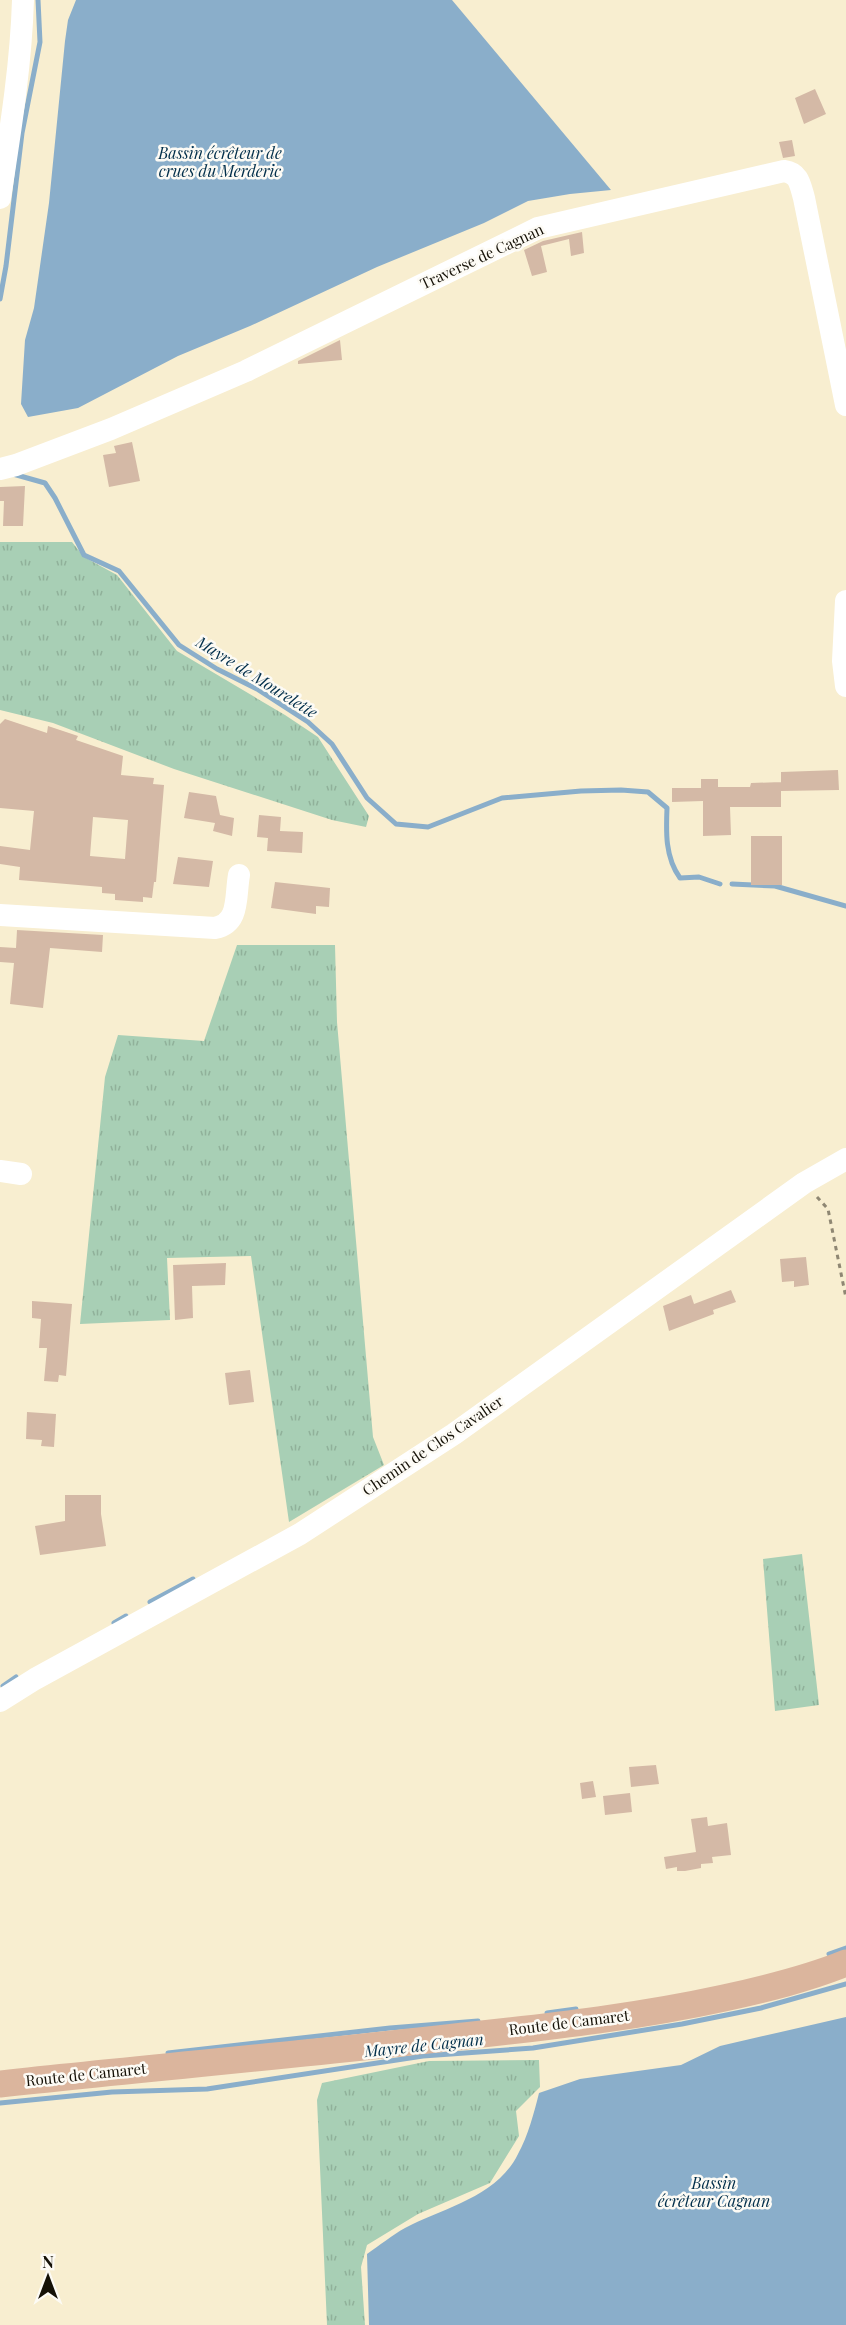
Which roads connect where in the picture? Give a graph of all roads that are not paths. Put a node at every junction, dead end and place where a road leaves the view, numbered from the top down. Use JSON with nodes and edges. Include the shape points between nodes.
{"nodes":[{"id":1,"x":23,"y":0,"type":"edge"},
{"id":2,"x":0,"y":198,"type":"edge"},
{"id":3,"x":846,"y":405,"type":"edge"},
{"id":4,"x":2,"y":468,"type":"edge"},
{"id":5,"x":846,"y":601,"type":"edge"},
{"id":6,"x":846,"y":686,"type":"edge"},
{"id":7,"x":238,"y":875,"type":"dead end"},
{"id":8,"x":0,"y":915,"type":"edge"},
{"id":9,"x":846,"y":1159,"type":"edge"},
{"id":10,"x":0,"y":1701,"type":"edge"},
{"id":11,"x":846,"y":1963,"type":"edge"},
{"id":12,"x":0,"y":2084,"type":"edge"}],
"edges":[{"from":1,"to":2,"type":"street"},
{"from":3,"to":4,"type":"street","name":"Traverse de Cagnan","via":[[804,198],[798,178],[784,171],[538,228],[246,371],[111,429]]},
{"from":5,"to":6,"type":"street"},
{"from":7,"to":8,"type":"street","via":[[232,919],[226,926],[215,928]]},
{"from":9,"to":10,"type":"street","name":"Chemin de Clos Cavalier","via":[[804,1183],[454,1434],[300,1534]]},
{"from":11,"to":12,"type":"main road","name":"Route de Camaret","via":[[757,1991],[611,2019]]}]}
